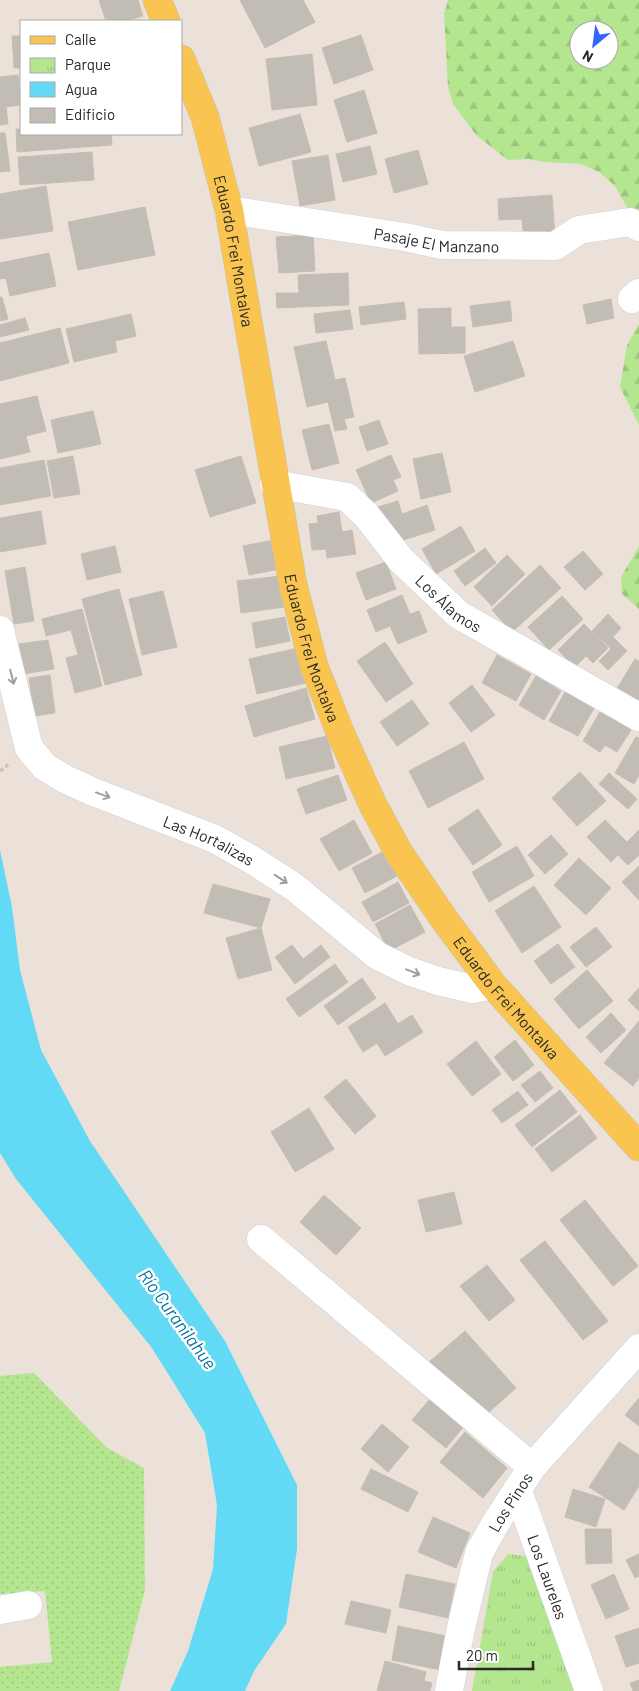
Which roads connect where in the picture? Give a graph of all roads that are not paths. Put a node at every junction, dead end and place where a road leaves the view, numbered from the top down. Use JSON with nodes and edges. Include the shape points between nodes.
{"nodes":[{"id":1,"x":157,"y":0,"type":"edge"},
{"id":2,"x":166,"y":20,"type":"edge"},
{"id":3,"x":182,"y":61,"type":"edge"},
{"id":4,"x":229,"y":210,"type":"junction"},
{"id":5,"x":639,"y":227,"type":"edge"},
{"id":6,"x":274,"y":484,"type":"junction"},
{"id":7,"x":0,"y":630,"type":"edge"},
{"id":8,"x":639,"y":717,"type":"edge"},
{"id":9,"x":492,"y":985,"type":"junction"},
{"id":10,"x":639,"y":1147,"type":"edge"},
{"id":11,"x":261,"y":1239,"type":"dead end"},
{"id":12,"x":639,"y":1348,"type":"edge"},
{"id":13,"x":532,"y":1468,"type":"junction"},
{"id":14,"x":518,"y":1491,"type":"junction"},
{"id":15,"x":28,"y":1605,"type":"dead end"},
{"id":16,"x":0,"y":1610,"type":"edge"},
{"id":17,"x":449,"y":1691,"type":"edge"},
{"id":18,"x":589,"y":1691,"type":"edge"}],
"edges":[{"from":1,"to":2,"type":"main road"},
{"from":3,"to":4,"type":"main road","name":"Eduardo Frei Montalva","via":[[205,118]]},
{"from":4,"to":5,"type":"street","name":"Pasaje El Manzano","via":[[442,245],[555,246],[579,230],[630,222]]},
{"from":4,"to":6,"type":"main road","name":"Eduardo Frei Montalva"},
{"from":6,"to":8,"type":"street","name":"Los Álamos","via":[[348,497],[401,560],[459,615]]},
{"from":6,"to":9,"type":"main road","name":"Eduardo Frei Montalva","via":[[302,621],[314,666],[340,732],[399,853]]},
{"from":7,"to":9,"type":"street","name":"Las Hortalizas","one_way":true,"via":[[29,748],[45,767],[65,780],[215,839],[254,861],[294,887],[378,956],[438,981],[473,989]]},
{"from":9,"to":10,"type":"main road","name":"Eduardo Frei Montalva"},
{"from":11,"to":13,"type":"street"},
{"from":12,"to":13,"type":"street","name":"Los Pinos"},
{"from":13,"to":14,"type":"street","name":"Los Pinos"},
{"from":14,"to":17,"type":"street","name":"Los Pinos","via":[[479,1553]]},
{"from":14,"to":18,"type":"street","name":"Los Laureles"},
{"from":15,"to":16,"type":"street"}]}
